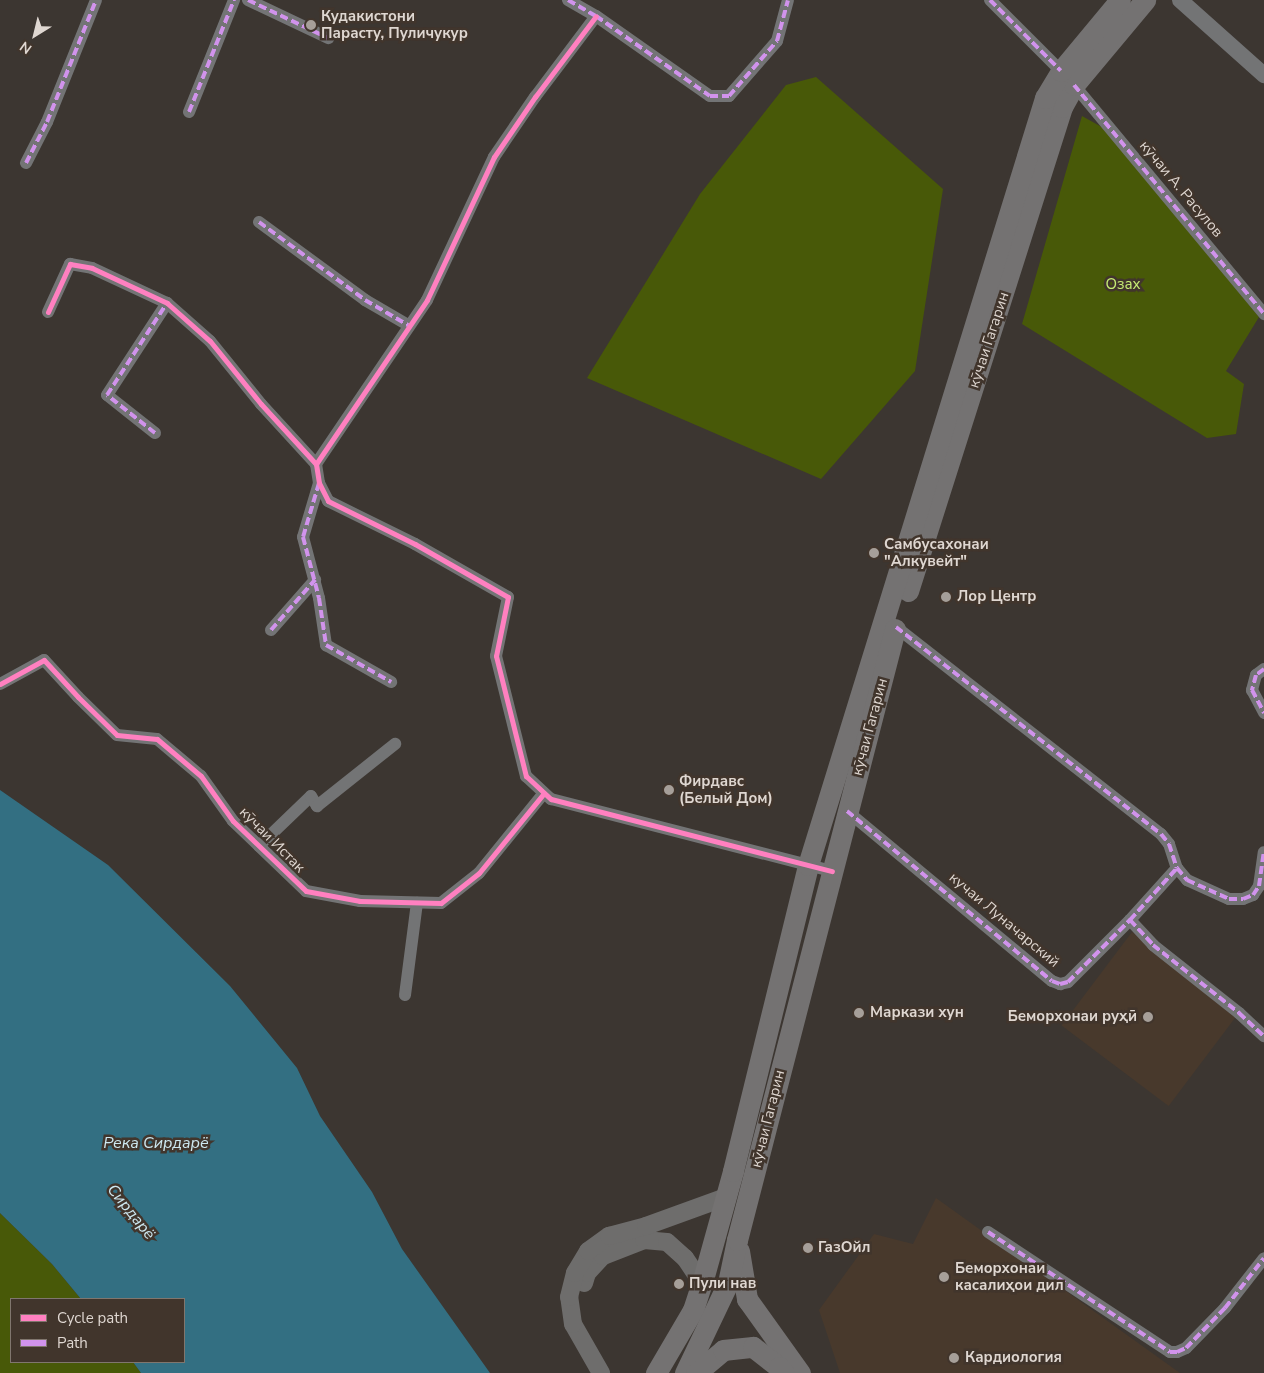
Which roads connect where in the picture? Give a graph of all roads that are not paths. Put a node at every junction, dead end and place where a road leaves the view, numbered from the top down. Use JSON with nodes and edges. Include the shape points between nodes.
{"nodes":[{"id":1,"x":96,"y":0,"type":"edge"},
{"id":2,"x":234,"y":0,"type":"edge"},
{"id":3,"x":248,"y":0,"type":"edge"},
{"id":4,"x":568,"y":0,"type":"edge"},
{"id":5,"x":788,"y":0,"type":"edge"},
{"id":6,"x":990,"y":0,"type":"edge"},
{"id":7,"x":1120,"y":0,"type":"edge"},
{"id":8,"x":1145,"y":0,"type":"edge"},
{"id":9,"x":1180,"y":0,"type":"edge"},
{"id":10,"x":596,"y":16,"type":"junction"},
{"id":11,"x":328,"y":38,"type":"dead end"},
{"id":12,"x":1264,"y":75,"type":"edge"},
{"id":13,"x":1067,"y":78,"type":"junction"},
{"id":14,"x":189,"y":112,"type":"dead end"},
{"id":15,"x":26,"y":163,"type":"dead end"},
{"id":16,"x":259,"y":222,"type":"dead end"},
{"id":17,"x":167,"y":303,"type":"junction"},
{"id":18,"x":48,"y":312,"type":"dead end"},
{"id":19,"x":1264,"y":314,"type":"edge"},
{"id":20,"x":408,"y":325,"type":"junction"},
{"id":21,"x":155,"y":433,"type":"dead end"},
{"id":22,"x":316,"y":464,"type":"junction"},
{"id":23,"x":319,"y":484,"type":"junction"},
{"id":24,"x":315,"y":580,"type":"junction"},
{"id":25,"x":896,"y":627,"type":"junction"},
{"id":26,"x":271,"y":630,"type":"dead end"},
{"id":27,"x":1264,"y":669,"type":"edge"},
{"id":28,"x":390,"y":682,"type":"dead end"},
{"id":29,"x":0,"y":684,"type":"edge"},
{"id":30,"x":1264,"y":713,"type":"edge"},
{"id":31,"x":395,"y":744,"type":"dead end"},
{"id":32,"x":544,"y":793,"type":"junction"},
{"id":33,"x":847,"y":811,"type":"junction"},
{"id":34,"x":259,"y":846,"type":"junction"},
{"id":35,"x":1264,"y":852,"type":"edge"},
{"id":36,"x":808,"y":865,"type":"junction"},
{"id":37,"x":1177,"y":868,"type":"junction"},
{"id":38,"x":832,"y":871,"type":"junction"},
{"id":39,"x":417,"y":903,"type":"junction"},
{"id":40,"x":1130,"y":920,"type":"junction"},
{"id":41,"x":405,"y":995,"type":"dead end"},
{"id":42,"x":1264,"y":1036,"type":"edge"},
{"id":43,"x":726,"y":1197,"type":"junction"},
{"id":44,"x":988,"y":1232,"type":"dead end"},
{"id":45,"x":737,"y":1240,"type":"junction"},
{"id":46,"x":1264,"y":1258,"type":"edge"},
{"id":47,"x":702,"y":1283,"type":"junction"},
{"id":48,"x":601,"y":1373,"type":"edge"},
{"id":49,"x":613,"y":1373,"type":"edge"},
{"id":50,"x":656,"y":1373,"type":"edge"},
{"id":51,"x":685,"y":1373,"type":"edge"},
{"id":52,"x":696,"y":1373,"type":"edge"},
{"id":53,"x":784,"y":1373,"type":"edge"},
{"id":54,"x":800,"y":1373,"type":"edge"}],
"edges":[{"from":1,"to":15,"type":"street","via":[[47,122]]},
{"from":2,"to":14,"type":"street"},
{"from":3,"to":11,"type":"street"},
{"from":4,"to":10,"type":"street"},
{"from":5,"to":10,"type":"street","via":[[777,41],[729,96],[710,96]]},
{"from":6,"to":13,"type":"street","name":"кӯчаи А. Расулов"},
{"from":7,"to":13,"type":"highway","name":"кӯчаи Гагарин"},
{"from":8,"to":13,"type":"highway"},
{"from":9,"to":12,"type":"street"},
{"from":10,"to":20,"type":"street","via":[[494,157],[427,300]]},
{"from":13,"to":19,"type":"street","name":"кӯчаи А. Расулов"},
{"from":13,"to":25,"type":"highway","name":"кӯчаи Гагарин","via":[[1062,107]]},
{"from":13,"to":36,"type":"highway","name":"кӯчаи Гагарин","via":[[1045,98]]},
{"from":16,"to":20,"type":"street","via":[[365,300]]},
{"from":17,"to":18,"type":"street","via":[[92,268],[70,264]]},
{"from":17,"to":21,"type":"street","via":[[107,396]]},
{"from":17,"to":22,"type":"street","via":[[210,341],[260,404]]},
{"from":20,"to":22,"type":"street"},
{"from":22,"to":23,"type":"street"},
{"from":23,"to":24,"type":"street","via":[[303,538]]},
{"from":23,"to":32,"type":"street","via":[[328,501],[415,544],[508,597],[496,656],[526,776]]},
{"from":24,"to":26,"type":"street"},
{"from":24,"to":28,"type":"street","via":[[326,644]]},
{"from":25,"to":33,"type":"highway","name":"кӯчаи Гагарин"},
{"from":25,"to":37,"type":"street","via":[[1161,834],[1169,844]]},
{"from":27,"to":30,"type":"street","via":[[1252,682],[1252,690]]},
{"from":29,"to":34,"type":"street","name":"кӯчаи Истак","via":[[44,660],[117,735],[157,739],[201,776],[233,821]]},
{"from":31,"to":34,"type":"street","via":[[317,806],[311,796]]},
{"from":32,"to":36,"type":"street","via":[[551,798]]},
{"from":32,"to":39,"type":"street","name":"кӯчаи Истак","via":[[479,873],[441,903]]},
{"from":33,"to":38,"type":"highway","name":"кӯчаи Гагарин"},
{"from":33,"to":40,"type":"street","name":"кучаи Луначарский","via":[[1052,981],[1068,982]]},
{"from":34,"to":39,"type":"street","name":"кӯчаи Истак","via":[[306,891],[360,901]]},
{"from":35,"to":37,"type":"street","via":[[1259,886],[1253,895],[1243,899],[1229,899],[1202,889],[1187,880]]},
{"from":36,"to":38,"type":"street"},
{"from":36,"to":43,"type":"highway","name":"кӯчаи Гагарин"},
{"from":37,"to":40,"type":"street","name":"кучаи Луначарский"},
{"from":38,"to":45,"type":"highway","name":"кӯчаи Гагарин"},
{"from":39,"to":41,"type":"street"},
{"from":40,"to":42,"type":"street","via":[[1153,945],[1239,1012]]},
{"from":43,"to":47,"type":"highway","name":"кӯчаи Гагарин"},
{"from":43,"to":48,"type":"main road","via":[[609,1236],[588,1251],[575,1273],[570,1297],[573,1324]]},
{"from":44,"to":46,"type":"street","via":[[1170,1352],[1186,1348],[1225,1308]]},
{"from":45,"to":51,"type":"highway","name":"кӯчаи Гагарин","via":[[728,1283]]},
{"from":45,"to":54,"type":"highway","via":[[747,1299]]},
{"from":47,"to":49,"type":"main road","via":[[685,1258],[667,1242],[644,1240],[623,1246],[594,1264],[587,1273],[581,1299],[584,1320]]},
{"from":47,"to":50,"type":"highway","name":"кӯчаи Гагарин","via":[[693,1310]]},
{"from":52,"to":53,"type":"highway","via":[[723,1350],[753,1347]]}]}
